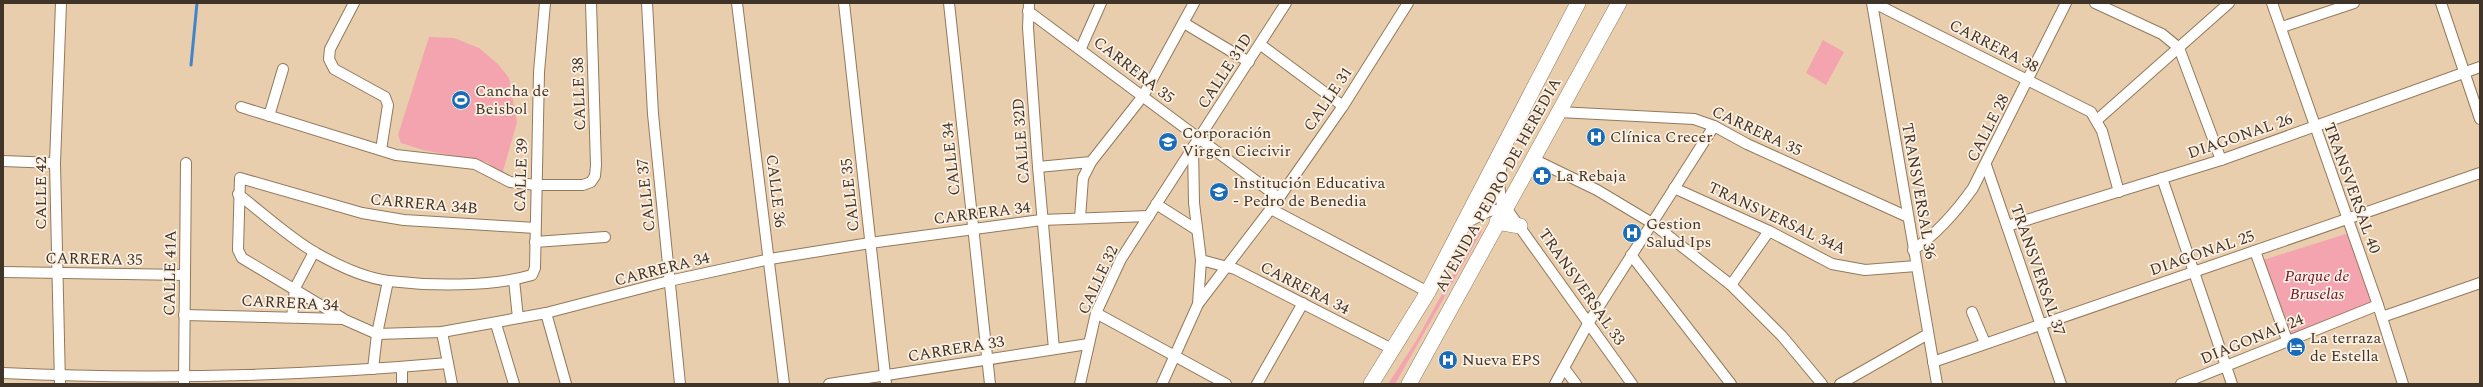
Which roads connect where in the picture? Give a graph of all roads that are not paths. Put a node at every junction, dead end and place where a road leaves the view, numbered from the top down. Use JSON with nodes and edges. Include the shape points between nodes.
{"nodes":[{"id":1,"x":61,"y":3,"type":"edge"},
{"id":2,"x":354,"y":3,"type":"edge"},
{"id":3,"x":545,"y":3,"type":"edge"},
{"id":4,"x":591,"y":3,"type":"edge"},
{"id":5,"x":647,"y":3,"type":"edge"},
{"id":6,"x":737,"y":3,"type":"edge"},
{"id":7,"x":844,"y":3,"type":"edge"},
{"id":8,"x":949,"y":3,"type":"edge"},
{"id":9,"x":1101,"y":3,"type":"edge"},
{"id":10,"x":1194,"y":3,"type":"edge"},
{"id":11,"x":1286,"y":3,"type":"edge"},
{"id":12,"x":1408,"y":3,"type":"edge"},
{"id":13,"x":1578,"y":3,"type":"edge"},
{"id":14,"x":1619,"y":3,"type":"edge"},
{"id":15,"x":1873,"y":3,"type":"edge"},
{"id":16,"x":2066,"y":3,"type":"edge"},
{"id":17,"x":2095,"y":3,"type":"edge"},
{"id":18,"x":2229,"y":3,"type":"edge"},
{"id":19,"x":2272,"y":3,"type":"edge"},
{"id":20,"x":2354,"y":3,"type":"edge"},
{"id":21,"x":2441,"y":3,"type":"edge"},
{"id":22,"x":1029,"y":7,"type":"edge"},
{"id":23,"x":1184,"y":23,"type":"junction"},
{"id":24,"x":2282,"y":27,"type":"junction"},
{"id":25,"x":1261,"y":45,"type":"junction"},
{"id":26,"x":1081,"y":48,"type":"junction"},
{"id":27,"x":2179,"y":48,"type":"junction"},
{"id":28,"x":1249,"y":62,"type":"junction"},
{"id":29,"x":2480,"y":68,"type":"edge"},
{"id":30,"x":282,"y":69,"type":"dead end"},
{"id":31,"x":2464,"y":73,"type":"junction"},
{"id":32,"x":2028,"y":80,"type":"junction"},
{"id":33,"x":1143,"y":96,"type":"junction"},
{"id":34,"x":1343,"y":106,"type":"junction"},
{"id":35,"x":241,"y":107,"type":"dead end"},
{"id":36,"x":1559,"y":112,"type":"junction"},
{"id":37,"x":269,"y":116,"type":"junction"},
{"id":38,"x":2480,"y":119,"type":"edge"},
{"id":39,"x":2097,"y":120,"type":"junction"},
{"id":40,"x":1714,"y":126,"type":"junction"},
{"id":41,"x":2314,"y":127,"type":"junction"},
{"id":42,"x":1508,"y":136,"type":"junction"},
{"id":43,"x":1196,"y":143,"type":"junction"},
{"id":44,"x":380,"y":150,"type":"junction"},
{"id":45,"x":1533,"y":159,"type":"junction"},
{"id":46,"x":2221,"y":160,"type":"junction"},
{"id":47,"x":3,"y":161,"type":"edge"},
{"id":48,"x":1091,"y":162,"type":"junction"},
{"id":49,"x":55,"y":163,"type":"junction"},
{"id":50,"x":186,"y":163,"type":"dead end"},
{"id":51,"x":1986,"y":165,"type":"junction"},
{"id":52,"x":1038,"y":167,"type":"junction"},
{"id":53,"x":2480,"y":173,"type":"edge"},
{"id":54,"x":2162,"y":178,"type":"junction"},
{"id":55,"x":536,"y":185,"type":"junction"},
{"id":56,"x":1674,"y":188,"type":"junction"},
{"id":57,"x":2119,"y":192,"type":"junction"},
{"id":58,"x":238,"y":194,"type":"junction"},
{"id":59,"x":1279,"y":198,"type":"junction"},
{"id":60,"x":1156,"y":204,"type":"junction"},
{"id":61,"x":1507,"y":207,"type":"junction"},
{"id":62,"x":1271,"y":208,"type":"junction"},
{"id":63,"x":1149,"y":216,"type":"junction"},
{"id":64,"x":1908,"y":217,"type":"junction"},
{"id":65,"x":1080,"y":218,"type":"junction"},
{"id":66,"x":2346,"y":219,"type":"junction"},
{"id":67,"x":1041,"y":220,"type":"junction"},
{"id":68,"x":1497,"y":222,"type":"junction"},
{"id":69,"x":1463,"y":224,"type":"junction"},
{"id":70,"x":1652,"y":224,"type":"junction"},
{"id":71,"x":1520,"y":226,"type":"junction"},
{"id":72,"x":2007,"y":226,"type":"junction"},
{"id":73,"x":535,"y":228,"type":"junction"},
{"id":74,"x":974,"y":228,"type":"junction"},
{"id":75,"x":1197,"y":230,"type":"junction"},
{"id":76,"x":1769,"y":231,"type":"junction"},
{"id":77,"x":605,"y":237,"type":"dead end"},
{"id":78,"x":535,"y":242,"type":"junction"},
{"id":79,"x":870,"y":243,"type":"junction"},
{"id":80,"x":1913,"y":250,"type":"junction"},
{"id":81,"x":2255,"y":251,"type":"junction"},
{"id":82,"x":314,"y":252,"type":"junction"},
{"id":83,"x":1631,"y":256,"type":"junction"},
{"id":84,"x":770,"y":260,"type":"junction"},
{"id":85,"x":1201,"y":260,"type":"junction"},
{"id":86,"x":1916,"y":266,"type":"junction"},
{"id":87,"x":1227,"y":267,"type":"junction"},
{"id":88,"x":3,"y":272,"type":"edge"},
{"id":89,"x":2192,"y":272,"type":"junction"},
{"id":90,"x":56,"y":273,"type":"junction"},
{"id":91,"x":185,"y":275,"type":"junction"},
{"id":92,"x":514,"y":280,"type":"junction"},
{"id":93,"x":388,"y":281,"type":"junction"},
{"id":94,"x":669,"y":281,"type":"junction"},
{"id":95,"x":2480,"y":283,"type":"edge"},
{"id":96,"x":1731,"y":285,"type":"junction"},
{"id":97,"x":295,"y":288,"type":"junction"},
{"id":98,"x":1428,"y":292,"type":"junction"},
{"id":99,"x":1303,"y":302,"type":"junction"},
{"id":100,"x":1198,"y":304,"type":"junction"},
{"id":101,"x":2378,"y":305,"type":"junction"},
{"id":102,"x":1972,"y":312,"type":"dead end"},
{"id":103,"x":546,"y":313,"type":"junction"},
{"id":104,"x":1096,"y":313,"type":"junction"},
{"id":105,"x":184,"y":315,"type":"junction"},
{"id":106,"x":292,"y":316,"type":"junction"},
{"id":107,"x":2382,"y":317,"type":"junction"},
{"id":108,"x":518,"y":318,"type":"junction"},
{"id":109,"x":344,"y":320,"type":"junction"},
{"id":110,"x":1589,"y":322,"type":"junction"},
{"id":111,"x":496,"y":324,"type":"junction"},
{"id":112,"x":2041,"y":324,"type":"junction"},
{"id":113,"x":442,"y":332,"type":"junction"},
{"id":114,"x":377,"y":334,"type":"junction"},
{"id":115,"x":1928,"y":334,"type":"junction"},
{"id":116,"x":2288,"y":340,"type":"junction"},
{"id":117,"x":1088,"y":344,"type":"junction"},
{"id":118,"x":1985,"y":344,"type":"junction"},
{"id":119,"x":1054,"y":349,"type":"junction"},
{"id":120,"x":1394,"y":350,"type":"junction"},
{"id":121,"x":1175,"y":357,"type":"junction"},
{"id":122,"x":987,"y":359,"type":"junction"},
{"id":123,"x":1933,"y":362,"type":"junction"},
{"id":124,"x":448,"y":363,"type":"junction"},
{"id":125,"x":402,"y":367,"type":"junction"},
{"id":126,"x":2226,"y":367,"type":"junction"},
{"id":127,"x":1564,"y":368,"type":"junction"},
{"id":128,"x":373,"y":369,"type":"junction"},
{"id":129,"x":3,"y":372,"type":"edge"},
{"id":130,"x":274,"y":379,"type":"edge"},
{"id":131,"x":60,"y":380,"type":"edge"},
{"id":132,"x":184,"y":380,"type":"edge"},
{"id":133,"x":886,"y":380,"type":"edge"},
{"id":134,"x":402,"y":384,"type":"edge"},
{"id":135,"x":452,"y":384,"type":"edge"},
{"id":136,"x":514,"y":384,"type":"edge"},
{"id":137,"x":566,"y":384,"type":"edge"},
{"id":138,"x":680,"y":384,"type":"edge"},
{"id":139,"x":784,"y":384,"type":"edge"},
{"id":140,"x":829,"y":384,"type":"edge"},
{"id":141,"x":990,"y":384,"type":"edge"},
{"id":142,"x":1080,"y":384,"type":"edge"},
{"id":143,"x":1162,"y":384,"type":"edge"},
{"id":144,"x":1226,"y":384,"type":"edge"},
{"id":145,"x":1256,"y":384,"type":"edge"},
{"id":146,"x":1371,"y":384,"type":"edge"},
{"id":147,"x":1409,"y":384,"type":"edge"},
{"id":148,"x":1555,"y":384,"type":"edge"},
{"id":149,"x":1576,"y":384,"type":"edge"},
{"id":150,"x":1632,"y":384,"type":"edge"},
{"id":151,"x":1731,"y":384,"type":"edge"},
{"id":152,"x":1822,"y":384,"type":"edge"},
{"id":153,"x":1840,"y":384,"type":"edge"},
{"id":154,"x":1937,"y":384,"type":"edge"},
{"id":155,"x":2061,"y":384,"type":"edge"},
{"id":156,"x":2182,"y":384,"type":"edge"},
{"id":157,"x":2232,"y":384,"type":"edge"},
{"id":158,"x":2403,"y":384,"type":"edge"}],
"edges":[{"from":1,"to":49,"type":"street","name":"CALLE 42"},
{"from":2,"to":44,"type":"street","via":[[330,48],[329,59],[334,69],[385,97],[388,105]]},
{"from":3,"to":55,"type":"street","name":"CALLE 39","via":[[539,72]]},
{"from":4,"to":55,"type":"street","name":"CALLE 38","via":[[595,176],[591,182],[583,185]]},
{"from":5,"to":94,"type":"street","name":"CALLE 37","via":[[653,114]]},
{"from":6,"to":84,"type":"street","name":"CALLE 36"},
{"from":7,"to":79,"type":"street","name":"CALLE 35"},
{"from":8,"to":74,"type":"street","name":"CALLE 34"},
{"from":9,"to":26,"type":"street"},
{"from":10,"to":23,"type":"street"},
{"from":11,"to":25,"type":"street","name":"CALLE 31D"},
{"from":12,"to":34,"type":"street","name":"CALLE 31"},
{"from":13,"to":42,"type":"highway","name":"AVENIDA PEDRO DE HEREDIA"},
{"from":14,"to":36,"type":"highway","name":"AVENIDA PEDRO DE HEREDIA"},
{"from":15,"to":32,"type":"street","name":"CARRERA 38"},
{"from":15,"to":64,"type":"street","name":"TRANSVERSAL 36"},
{"from":16,"to":32,"type":"street","name":"CALLE 28"},
{"from":17,"to":27,"type":"street","via":[[2162,34]]},
{"from":18,"to":27,"type":"street"},
{"from":19,"to":24,"type":"street","name":"TRANSVERSAL 40"},
{"from":20,"to":24,"type":"street"},
{"from":21,"to":31,"type":"street"},
{"from":22,"to":26,"type":"street","name":"CARRERA 35"},
{"from":22,"to":52,"type":"street","name":"CALLE 32D","via":[[1028,28]]},
{"from":23,"to":28,"type":"street"},
{"from":23,"to":33,"type":"street"},
{"from":24,"to":41,"type":"street","name":"TRANSVERSAL 40"},
{"from":25,"to":28,"type":"street","name":"CALLE 31D"},
{"from":25,"to":34,"type":"street"},
{"from":26,"to":33,"type":"street","name":"CARRERA 35"},
{"from":27,"to":39,"type":"street"},
{"from":27,"to":46,"type":"street"},
{"from":28,"to":43,"type":"street","name":"CALLE 31D"},
{"from":29,"to":31,"type":"street","name":"DIAGONAL 26"},
{"from":30,"to":37,"type":"street"},
{"from":31,"to":38,"type":"street"},
{"from":31,"to":41,"type":"street","name":"DIAGONAL 26"},
{"from":32,"to":39,"type":"street","name":"CARRERA 38","via":[[2091,112]]},
{"from":32,"to":51,"type":"street","name":"CALLE 28"},
{"from":33,"to":43,"type":"street","name":"CARRERA 35"},
{"from":33,"to":48,"type":"street"},
{"from":34,"to":59,"type":"street","name":"CALLE 31"},
{"from":35,"to":37,"type":"street"},
{"from":36,"to":40,"type":"street","name":"CARRERA 35","via":[[1675,117],[1694,119]]},
{"from":36,"to":45,"type":"highway","name":"AVENIDA PEDRO DE HEREDIA"},
{"from":37,"to":44,"type":"street"},
{"from":39,"to":57,"type":"street"},
{"from":40,"to":56,"type":"street"},
{"from":40,"to":64,"type":"street","name":"CARRERA 35","via":[[1747,144]]},
{"from":41,"to":46,"type":"street","name":"DIAGONAL 26"},
{"from":41,"to":66,"type":"street","name":"TRANSVERSAL 40"},
{"from":42,"to":61,"type":"street","name":"TRANSVERSAL 33","via":[[1499,183],[1501,201]]},
{"from":42,"to":69,"type":"highway","name":"AVENIDA PEDRO DE HEREDIA"},
{"from":43,"to":59,"type":"street","name":"CARRERA 35"},
{"from":43,"to":60,"type":"street","name":"CALLE 31D"},
{"from":43,"to":75,"type":"street","name":"CALLE 31","via":[[1192,177]]},
{"from":44,"to":55,"type":"street","via":[[396,155],[475,164],[499,178]]},
{"from":45,"to":61,"type":"highway","name":"AVENIDA PEDRO DE HEREDIA"},
{"from":45,"to":70,"type":"street","via":[[1597,190]]},
{"from":46,"to":54,"type":"street","name":"DIAGONAL 26"},
{"from":47,"to":49,"type":"street"},
{"from":48,"to":52,"type":"street"},
{"from":48,"to":65,"type":"street","via":[[1083,178]]},
{"from":49,"to":90,"type":"street","name":"CALLE 42"},
{"from":50,"to":91,"type":"street","name":"CALLE 41A"},
{"from":51,"to":72,"type":"street","name":"TRANSVERSAL 37"},
{"from":51,"to":80,"type":"street","name":"CALLE 28","via":[[1958,209]]},
{"from":52,"to":67,"type":"street","name":"CALLE 32D"},
{"from":53,"to":66,"type":"street","name":"DIAGONAL 25"},
{"from":54,"to":57,"type":"street","name":"DIAGONAL 26"},
{"from":54,"to":89,"type":"street"},
{"from":55,"to":73,"type":"street","name":"CALLE 39"},
{"from":56,"to":70,"type":"street"},
{"from":56,"to":76,"type":"street","name":"TRANSVERSAL 34A"},
{"from":57,"to":72,"type":"street","name":"DIAGONAL 26"},
{"from":58,"to":73,"type":"street","name":"CARRERA 34B","via":[[238,180],[243,178],[362,213],[404,220]]},
{"from":58,"to":82,"type":"street"},
{"from":58,"to":97,"type":"street","via":[[238,250],[242,258]]},
{"from":59,"to":62,"type":"street","name":"CALLE 31"},
{"from":60,"to":63,"type":"street","name":"CALLE 31D"},
{"from":60,"to":75,"type":"street"},
{"from":61,"to":68,"type":"highway","name":"AVENIDA PEDRO DE HEREDIA"},
{"from":61,"to":69,"type":"street","via":[[1483,213]]},
{"from":61,"to":71,"type":"street","name":"TRANSVERSAL 33"},
{"from":62,"to":87,"type":"street","name":"CALLE 31"},
{"from":62,"to":98,"type":"street"},
{"from":63,"to":65,"type":"street","name":"CARRERA 34"},
{"from":63,"to":104,"type":"street","name":"CALLE 32","via":[[1122,259]]},
{"from":64,"to":80,"type":"street","name":"TRANSVERSAL 36"},
{"from":65,"to":67,"type":"street","name":"CARRERA 34"},
{"from":66,"to":81,"type":"street","name":"DIAGONAL 25"},
{"from":66,"to":101,"type":"street","name":"TRANSVERSAL 40"},
{"from":67,"to":74,"type":"street","name":"CARRERA 34"},
{"from":67,"to":119,"type":"street","name":"CALLE 32D"},
{"from":68,"to":71,"type":"highway"},
{"from":68,"to":147,"type":"highway","name":"AVENIDA PEDRO DE HEREDIA"},
{"from":69,"to":98,"type":"highway","name":"AVENIDA PEDRO DE HEREDIA"},
{"from":70,"to":83,"type":"street"},
{"from":70,"to":96,"type":"street"},
{"from":71,"to":110,"type":"street","name":"TRANSVERSAL 33"},
{"from":72,"to":112,"type":"street","name":"TRANSVERSAL 37"},
{"from":73,"to":78,"type":"street","name":"CALLE 39"},
{"from":74,"to":79,"type":"street","name":"CARRERA 34"},
{"from":74,"to":122,"type":"street","name":"CALLE 34"},
{"from":75,"to":85,"type":"street","name":"CALLE 31"},
{"from":76,"to":86,"type":"street","name":"TRANSVERSAL 34A","via":[[1832,264],[1865,270]]},
{"from":76,"to":96,"type":"street"},
{"from":77,"to":78,"type":"street"},
{"from":78,"to":92,"type":"street","name":"CALLE 39","via":[[535,268],[532,275]]},
{"from":79,"to":84,"type":"street","name":"CARRERA 34"},
{"from":79,"to":133,"type":"street","name":"CALLE 35"},
{"from":80,"to":86,"type":"street","name":"TRANSVERSAL 36"},
{"from":81,"to":89,"type":"street","name":"DIAGONAL 25"},
{"from":81,"to":116,"type":"street"},
{"from":82,"to":93,"type":"street","via":[[350,269]]},
{"from":82,"to":97,"type":"street"},
{"from":83,"to":110,"type":"street"},
{"from":83,"to":151,"type":"street"},
{"from":84,"to":94,"type":"street","name":"CARRERA 34"},
{"from":84,"to":139,"type":"street","name":"CALLE 36"},
{"from":85,"to":87,"type":"street","name":"CARRERA 34"},
{"from":85,"to":100,"type":"street","name":"CALLE 31"},
{"from":86,"to":115,"type":"street","name":"TRANSVERSAL 36"},
{"from":87,"to":99,"type":"street","name":"CARRERA 34"},
{"from":87,"to":100,"type":"street","name":"CALLE 31"},
{"from":88,"to":90,"type":"street","name":"CARRERA 35"},
{"from":89,"to":112,"type":"street","name":"DIAGONAL 25"},
{"from":89,"to":126,"type":"street"},
{"from":90,"to":91,"type":"street","name":"CARRERA 35"},
{"from":90,"to":131,"type":"street","name":"CALLE 42"},
{"from":91,"to":105,"type":"street","name":"CALLE 41A"},
{"from":92,"to":93,"type":"street","via":[[452,284]]},
{"from":92,"to":108,"type":"street"},
{"from":93,"to":114,"type":"street"},
{"from":94,"to":103,"type":"street","name":"CARRERA 34"},
{"from":94,"to":138,"type":"street","name":"CALLE 37"},
{"from":95,"to":107,"type":"street"},
{"from":96,"to":152,"type":"street","via":[[1782,336]]},
{"from":97,"to":106,"type":"street"},
{"from":97,"to":109,"type":"street"},
{"from":98,"to":120,"type":"highway","name":"AVENIDA PEDRO DE HEREDIA"},
{"from":99,"to":120,"type":"street","name":"CARRERA 34"},
{"from":99,"to":145,"type":"street"},
{"from":100,"to":121,"type":"street","name":"CALLE 31"},
{"from":101,"to":107,"type":"street","name":"TRANSVERSAL 40"},
{"from":101,"to":116,"type":"street","name":"DIAGONAL 24"},
{"from":102,"to":118,"type":"street"},
{"from":103,"to":108,"type":"street","name":"CARRERA 34"},
{"from":103,"to":137,"type":"street"},
{"from":104,"to":117,"type":"street","name":"CALLE 32"},
{"from":104,"to":121,"type":"street"},
{"from":105,"to":106,"type":"street","name":"CARRERA 34"},
{"from":105,"to":132,"type":"street","name":"CALLE 41A"},
{"from":106,"to":109,"type":"street","name":"CARRERA 34"},
{"from":107,"to":158,"type":"street","name":"TRANSVERSAL 40"},
{"from":108,"to":111,"type":"street","name":"CARRERA 34"},
{"from":109,"to":114,"type":"street","name":"CARRERA 34"},
{"from":110,"to":127,"type":"street"},
{"from":110,"to":150,"type":"street","name":"TRANSVERSAL 33"},
{"from":111,"to":113,"type":"street","name":"CARRERA 34"},
{"from":111,"to":136,"type":"street"},
{"from":112,"to":118,"type":"street","name":"DIAGONAL 25"},
{"from":112,"to":155,"type":"street","name":"TRANSVERSAL 37"},
{"from":113,"to":114,"type":"street","name":"CARRERA 34"},
{"from":113,"to":124,"type":"street"},
{"from":114,"to":128,"type":"street"},
{"from":115,"to":123,"type":"street","name":"TRANSVERSAL 36"},
{"from":115,"to":153,"type":"street"},
{"from":116,"to":126,"type":"street","name":"DIAGONAL 24"},
{"from":117,"to":119,"type":"street","name":"CARRERA 33"},
{"from":117,"to":142,"type":"street","name":"CALLE 32"},
{"from":118,"to":123,"type":"street","name":"DIAGONAL 25"},
{"from":119,"to":122,"type":"street","name":"CARRERA 33"},
{"from":120,"to":146,"type":"highway","name":"AVENIDA PEDRO DE HEREDIA"},
{"from":121,"to":143,"type":"street","name":"CALLE 31"},
{"from":121,"to":144,"type":"street"},
{"from":122,"to":133,"type":"street","name":"CARRERA 33"},
{"from":122,"to":141,"type":"street","name":"CALLE 34"},
{"from":123,"to":154,"type":"street","name":"TRANSVERSAL 36"},
{"from":124,"to":125,"type":"street"},
{"from":124,"to":135,"type":"street"},
{"from":125,"to":128,"type":"street"},
{"from":125,"to":134,"type":"street"},
{"from":126,"to":156,"type":"street","name":"DIAGONAL 24"},
{"from":126,"to":157,"type":"street"},
{"from":127,"to":148,"type":"street"},
{"from":127,"to":149,"type":"street"},
{"from":128,"to":130,"type":"street"},
{"from":129,"to":131,"type":"street"},
{"from":130,"to":132,"type":"street"},
{"from":131,"to":132,"type":"street"},
{"from":133,"to":140,"type":"street","name":"CARRERA 33"}]}
